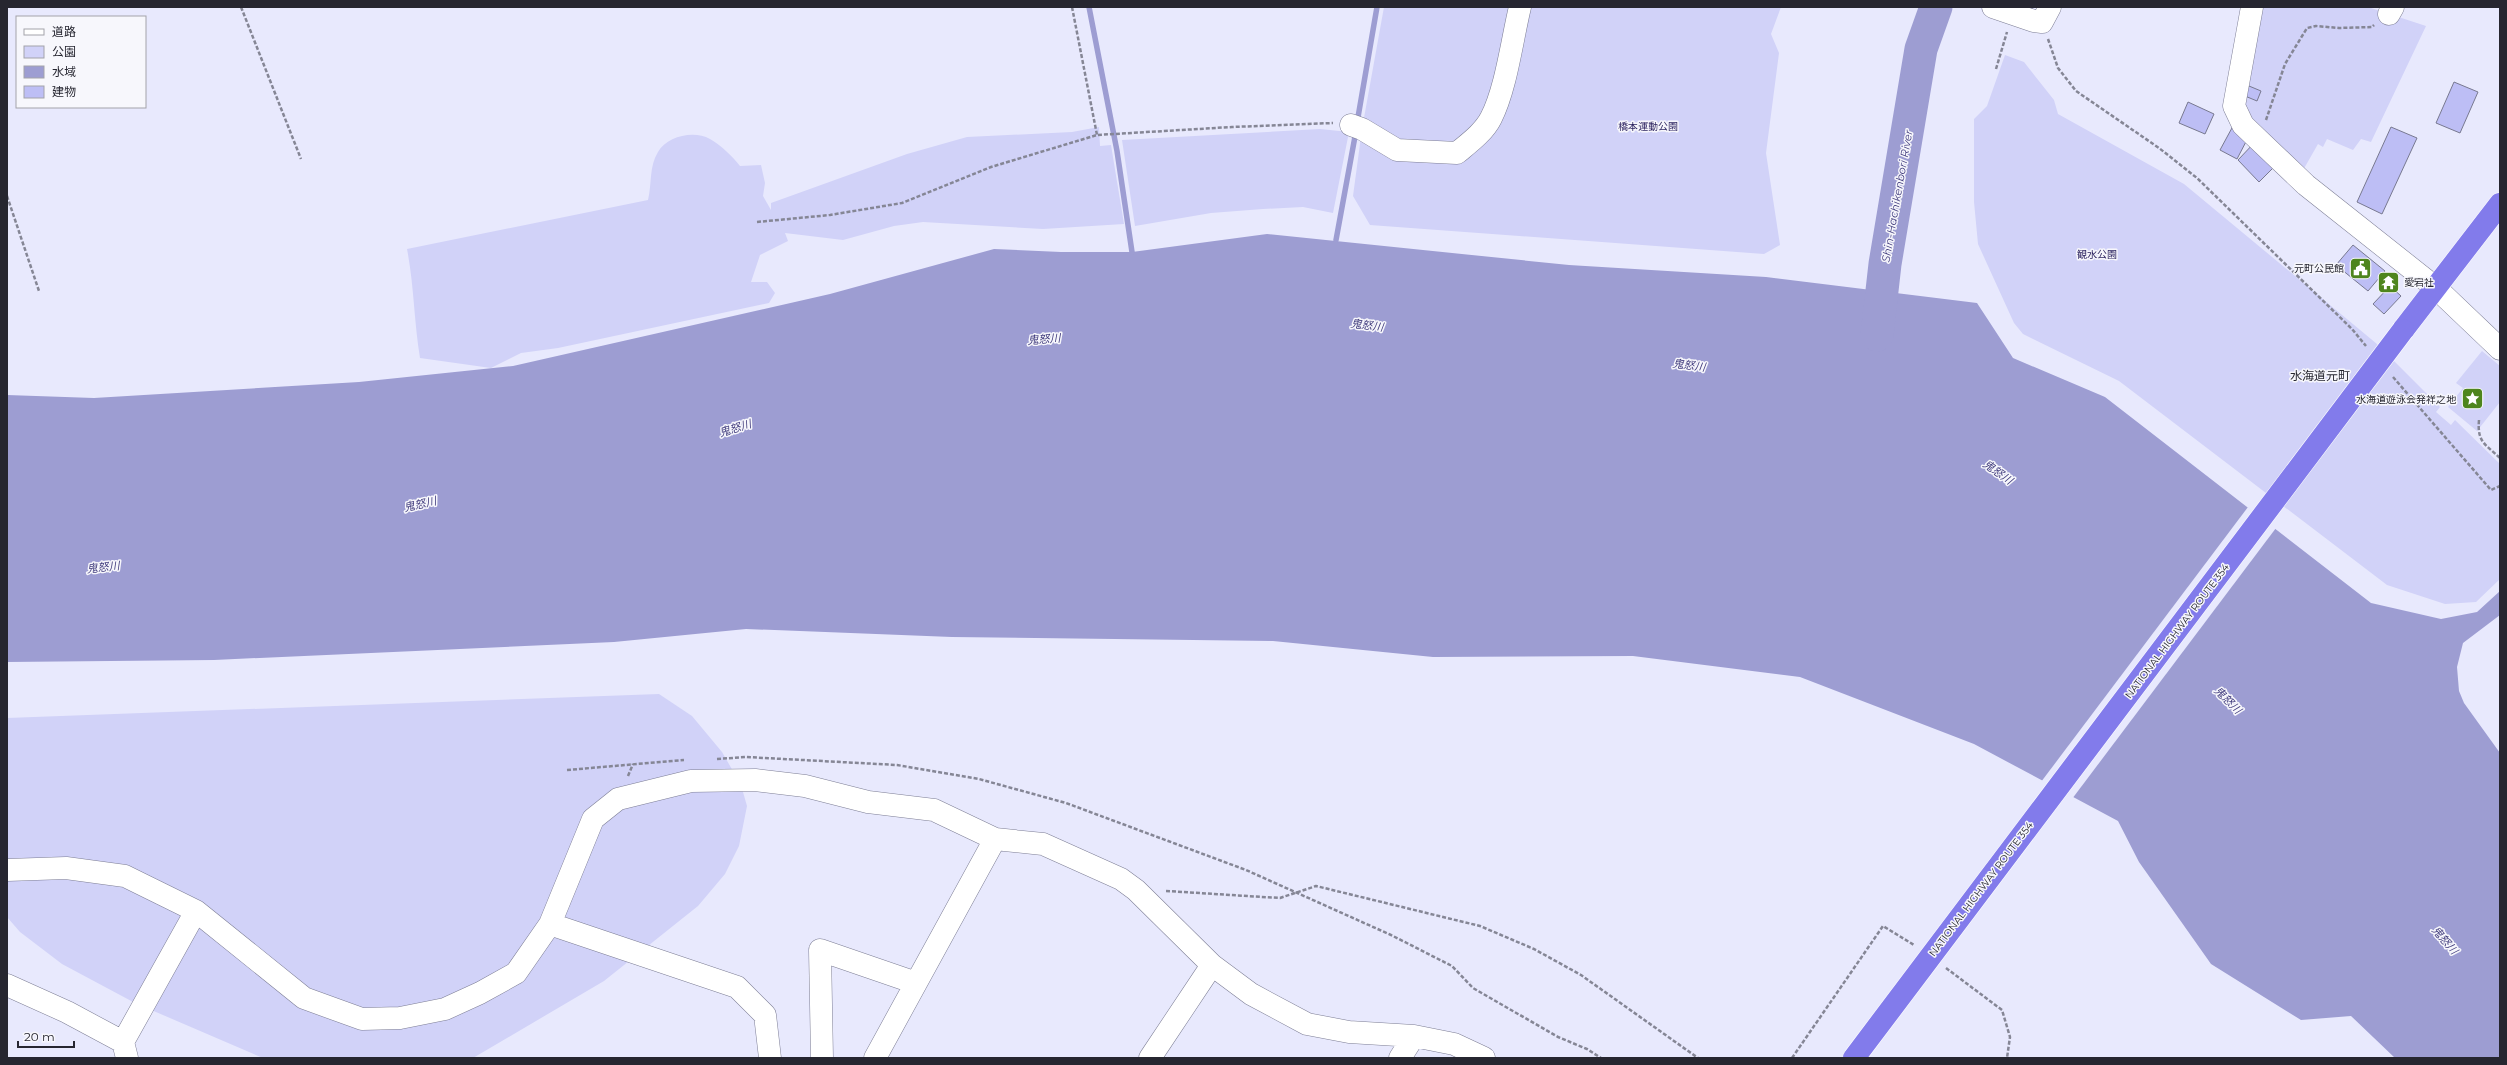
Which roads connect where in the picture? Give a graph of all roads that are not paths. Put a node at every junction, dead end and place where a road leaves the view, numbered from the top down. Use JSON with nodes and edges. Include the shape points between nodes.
{"nodes":[{"id":1,"x":1520,"y":7,"type":"edge"},
{"id":2,"x":2252,"y":7,"type":"edge"},
{"id":3,"x":2003,"y":11,"type":"edge"},
{"id":4,"x":2046,"y":14,"type":"edge"},
{"id":5,"x":1357,"y":127,"type":"road end"},
{"id":6,"x":2500,"y":204,"type":"edge"},
{"id":7,"x":2436,"y":288,"type":"junction"},
{"id":8,"x":2500,"y":349,"type":"edge"},
{"id":9,"x":995,"y":839,"type":"junction"},
{"id":10,"x":7,"y":870,"type":"edge"},
{"id":11,"x":196,"y":911,"type":"junction"},
{"id":12,"x":550,"y":924,"type":"junction"},
{"id":13,"x":1212,"y":965,"type":"junction"},
{"id":14,"x":916,"y":983,"type":"junction"},
{"id":15,"x":7,"y":985,"type":"edge"},
{"id":16,"x":1414,"y":1036,"type":"junction"},
{"id":17,"x":125,"y":1050,"type":"edge"},
{"id":18,"x":770,"y":1058,"type":"edge"},
{"id":19,"x":822,"y":1058,"type":"edge"},
{"id":20,"x":875,"y":1058,"type":"edge"},
{"id":21,"x":1150,"y":1058,"type":"edge"},
{"id":22,"x":1400,"y":1058,"type":"edge"},
{"id":23,"x":1484,"y":1058,"type":"edge"},
{"id":24,"x":1854,"y":1058,"type":"edge"}],
"edges":[{"from":1,"to":5,"type":"street","via":[[1500,95],[1491,118],[1474,139],[1457,153],[1396,150]]},
{"from":2,"to":7,"type":"street","via":[[2234,106],[2244,125],[2306,185]]},
{"from":3,"to":4,"type":"street"},
{"from":6,"to":7,"type":"highway","name":"NATIONAL HIGHWAY ROUTE 354"},
{"from":7,"to":8,"type":"street"},
{"from":7,"to":24,"type":"highway","name":"NATIONAL HIGHWAY ROUTE 354","bridge":true},
{"from":9,"to":12,"type":"street","via":[[934,810],[868,802],[805,786],[755,780],[691,782],[618,799],[593,819]]},
{"from":9,"to":13,"type":"street","via":[[1043,844],[1121,879],[1136,890]]},
{"from":9,"to":14,"type":"street"},
{"from":10,"to":11,"type":"street","via":[[66,868],[125,876]]},
{"from":11,"to":12,"type":"street","via":[[304,998],[362,1019],[400,1018],[444,1009],[480,993],[516,973]]},
{"from":11,"to":17,"type":"street"},
{"from":12,"to":18,"type":"street","via":[[738,987],[765,1015]]},
{"from":13,"to":16,"type":"street","via":[[1251,994],[1307,1024],[1349,1032]]},
{"from":13,"to":21,"type":"street"},
{"from":14,"to":19,"type":"street","via":[[820,950]]},
{"from":14,"to":20,"type":"street"},
{"from":15,"to":17,"type":"street","via":[[67,1012]]},
{"from":16,"to":22,"type":"street"},
{"from":16,"to":23,"type":"street","via":[[1454,1044]]}]}
